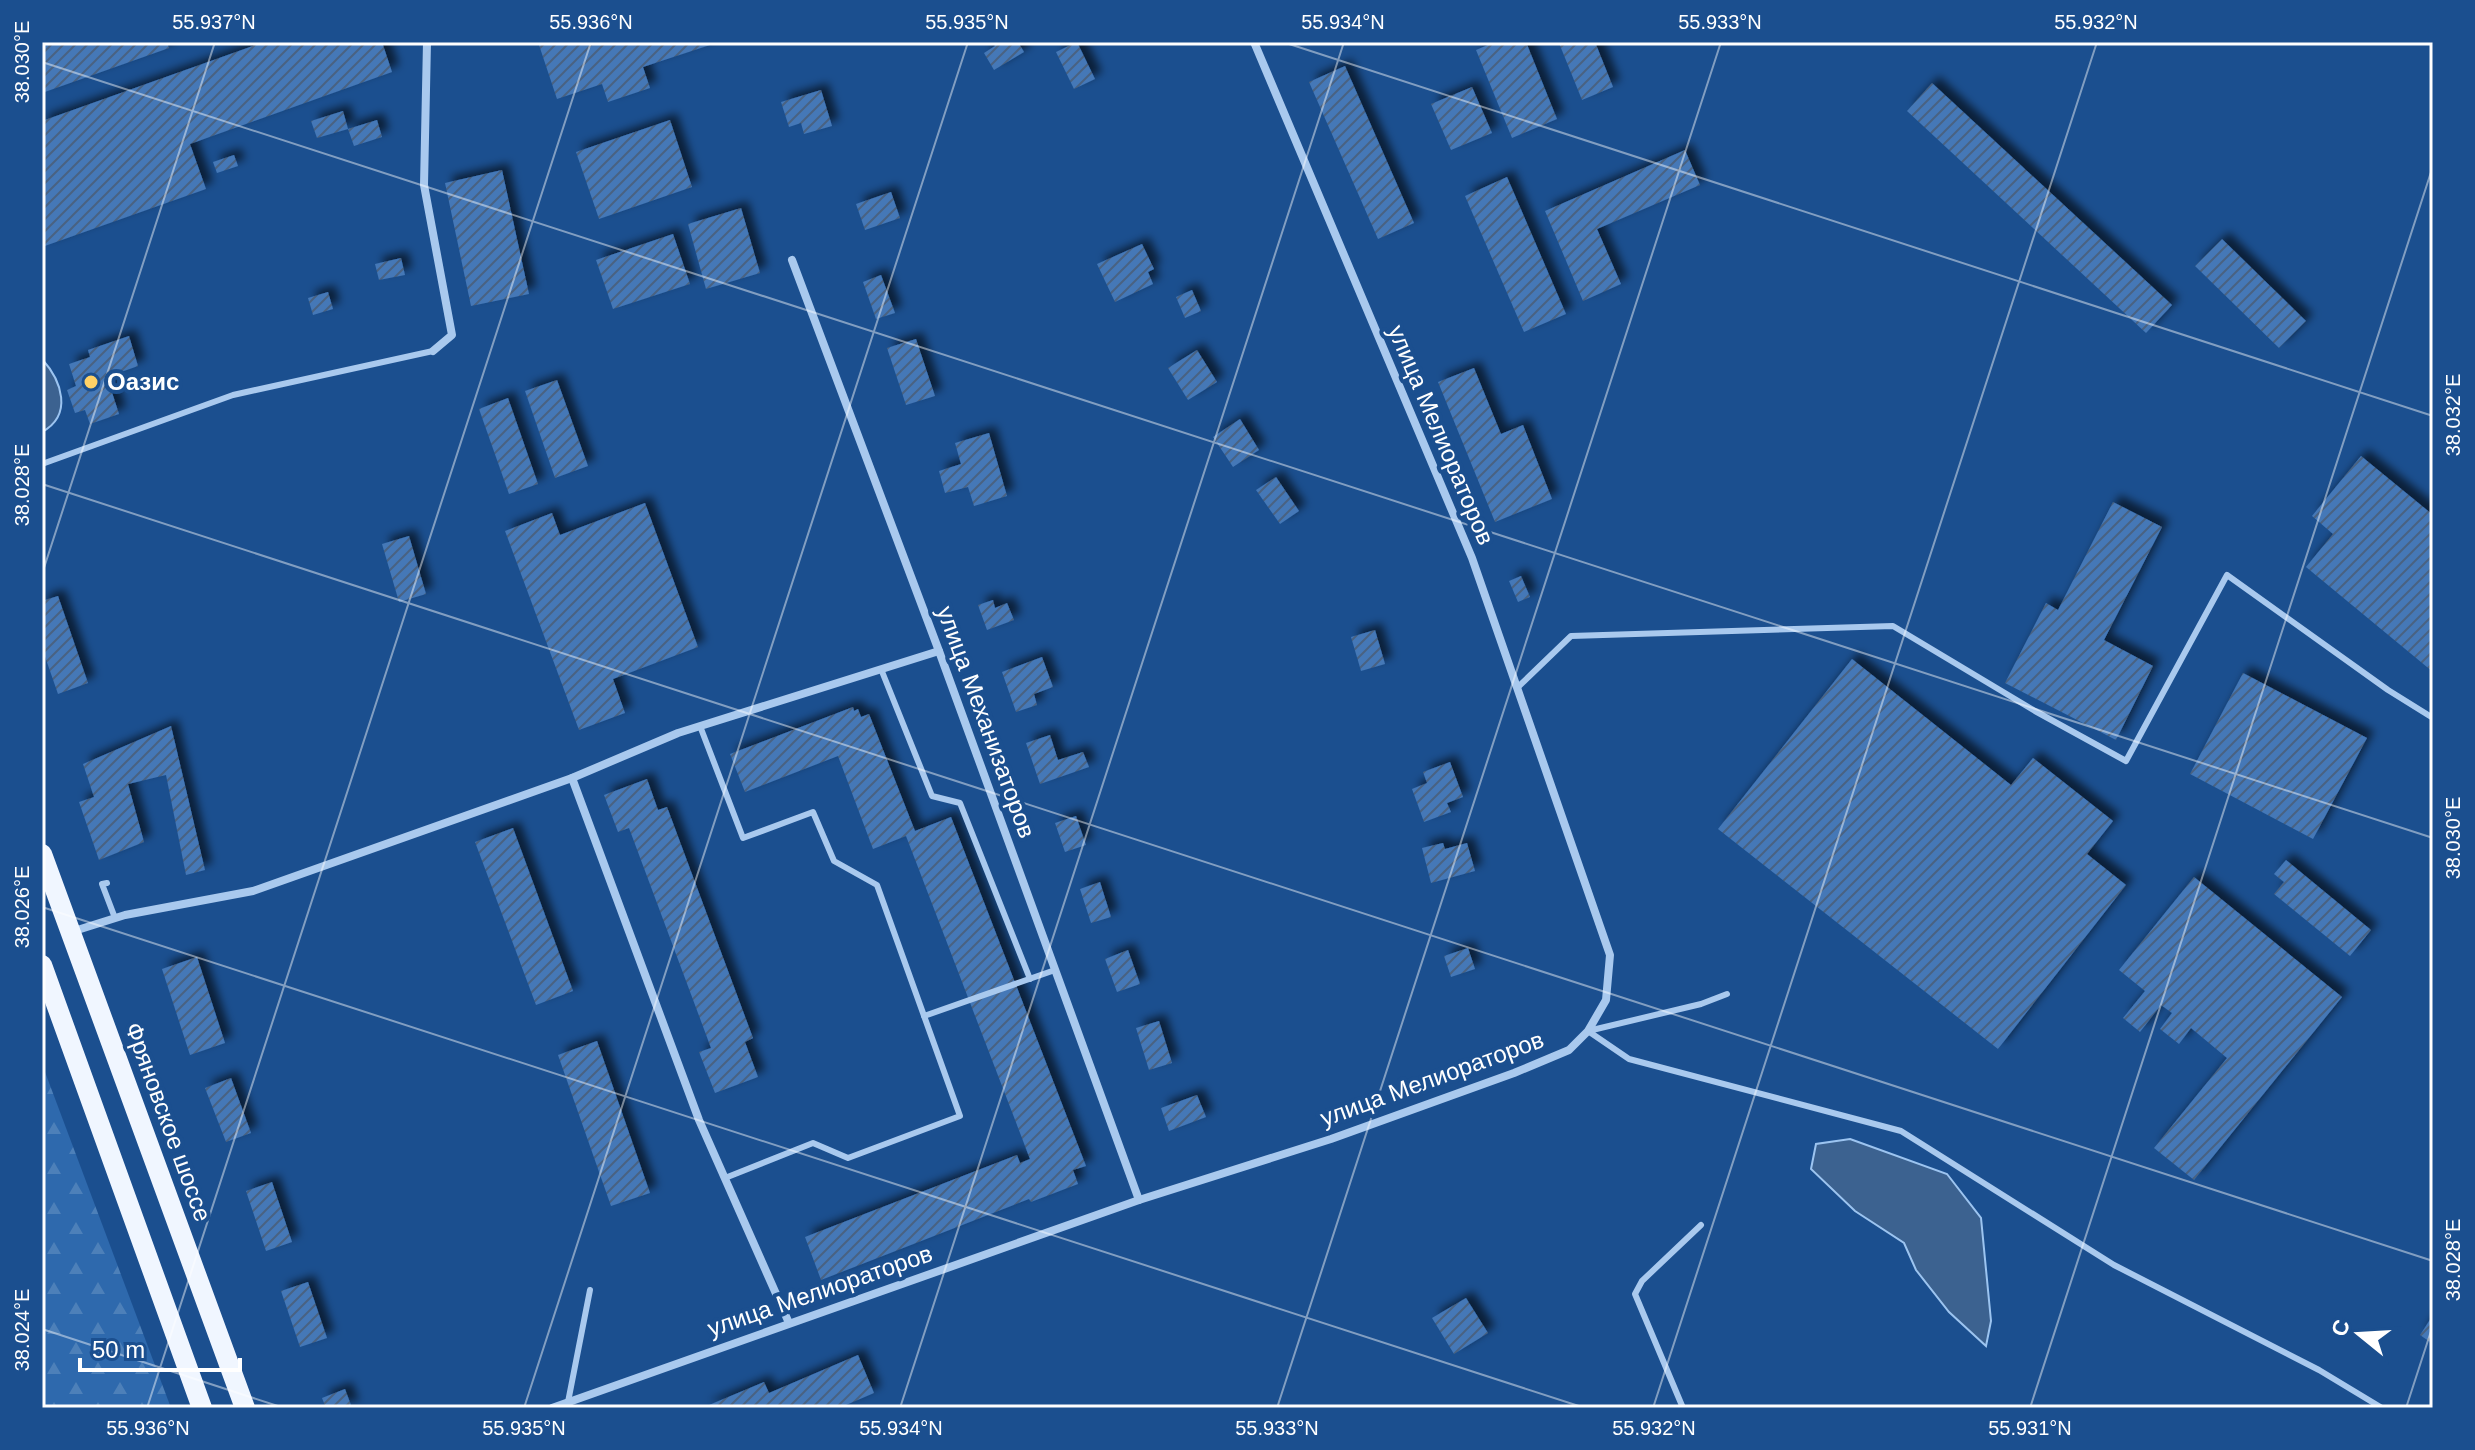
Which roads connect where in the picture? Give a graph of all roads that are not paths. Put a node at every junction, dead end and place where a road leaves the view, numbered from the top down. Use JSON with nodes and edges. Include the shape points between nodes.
{"nodes":[{"id":1,"x":427,"y":42,"type":"edge"},
{"id":2,"x":1254,"y":42,"type":"edge"},
{"id":3,"x":792,"y":260,"type":"dead end"},
{"id":4,"x":433,"y":351,"type":"joint"},
{"id":5,"x":42,"y":464,"type":"edge"},
{"id":6,"x":939,"y":651,"type":"junction"},
{"id":7,"x":881,"y":669,"type":"junction"},
{"id":8,"x":1517,"y":688,"type":"junction"},
{"id":9,"x":2433,"y":718,"type":"edge"},
{"id":10,"x":700,"y":726,"type":"junction"},
{"id":11,"x":572,"y":778,"type":"junction"},
{"id":12,"x":42,"y":854,"type":"edge"},
{"id":13,"x":107,"y":883,"type":"dead end"},
{"id":14,"x":115,"y":918,"type":"junction"},
{"id":15,"x":71,"y":932,"type":"junction"},
{"id":16,"x":42,"y":965,"type":"edge"},
{"id":17,"x":1055,"y":970,"type":"junction"},
{"id":18,"x":1030,"y":979,"type":"junction"},
{"id":19,"x":1727,"y":994,"type":"dead end"},
{"id":20,"x":924,"y":1016,"type":"junction"},
{"id":21,"x":1588,"y":1031,"type":"junction"},
{"id":22,"x":725,"y":1178,"type":"junction"},
{"id":23,"x":1139,"y":1200,"type":"junction"},
{"id":24,"x":1701,"y":1225,"type":"dead end"},
{"id":25,"x":590,"y":1290,"type":"dead end"},
{"id":26,"x":789,"y":1323,"type":"junction"},
{"id":27,"x":568,"y":1402,"type":"junction"},
{"id":28,"x":202,"y":1408,"type":"edge"},
{"id":29,"x":245,"y":1408,"type":"edge"},
{"id":30,"x":552,"y":1408,"type":"edge"},
{"id":31,"x":1683,"y":1408,"type":"edge"},
{"id":32,"x":2382,"y":1408,"type":"edge"}],
"edges":[{"from":1,"to":4,"type":"street","via":[[424,185],[452,335]]},
{"from":2,"to":8,"type":"street","name":"улица Мелиораторов","via":[[1472,558]]},
{"from":3,"to":6,"type":"street","name":"улица Механизаторов"},
{"from":4,"to":5,"type":"lane","via":[[233,395]]},
{"from":6,"to":7,"type":"street"},
{"from":6,"to":17,"type":"street","name":"улица Механизаторов"},
{"from":7,"to":10,"type":"street"},
{"from":7,"to":18,"type":"lane","via":[[932,796],[960,803]]},
{"from":8,"to":9,"type":"lane","via":[[1571,636],[1893,626],[2126,761],[2227,575]]},
{"from":8,"to":21,"type":"street","name":"улица Мелиораторов","via":[[1610,955],[1606,1000]]},
{"from":10,"to":11,"type":"street"},
{"from":10,"to":20,"type":"lane","via":[[743,838],[813,812],[834,861],[877,885]]},
{"from":11,"to":14,"type":"street","via":[[253,891]]},
{"from":11,"to":22,"type":"street"},
{"from":12,"to":15,"type":"main road","name":"Фряновское шоссе"},
{"from":13,"to":14,"type":"lane","via":[[102,884]]},
{"from":14,"to":15,"type":"street"},
{"from":15,"to":29,"type":"main road","name":"Фряновское шоссе"},
{"from":16,"to":28,"type":"main road"},
{"from":17,"to":18,"type":"lane"},
{"from":17,"to":23,"type":"street","name":"улица Механизаторов"},
{"from":18,"to":20,"type":"lane"},
{"from":19,"to":21,"type":"lane"},
{"from":20,"to":22,"type":"lane","via":[[960,1116],[848,1158],[813,1143]]},
{"from":21,"to":23,"type":"street","name":"улица Мелиораторов","via":[[1569,1050],[1514,1073]]},
{"from":21,"to":32,"type":"lane","via":[[1629,1059],[1901,1131],[2114,1265]]},
{"from":22,"to":26,"type":"street"},
{"from":23,"to":26,"type":"street","name":"улица Мелиораторов"},
{"from":24,"to":31,"type":"lane","via":[[1635,1294]]},
{"from":25,"to":27,"type":"lane"},
{"from":26,"to":27,"type":"street","name":"улица Мелиораторов"},
{"from":27,"to":30,"type":"street","name":"улица Мелиораторов"}]}
